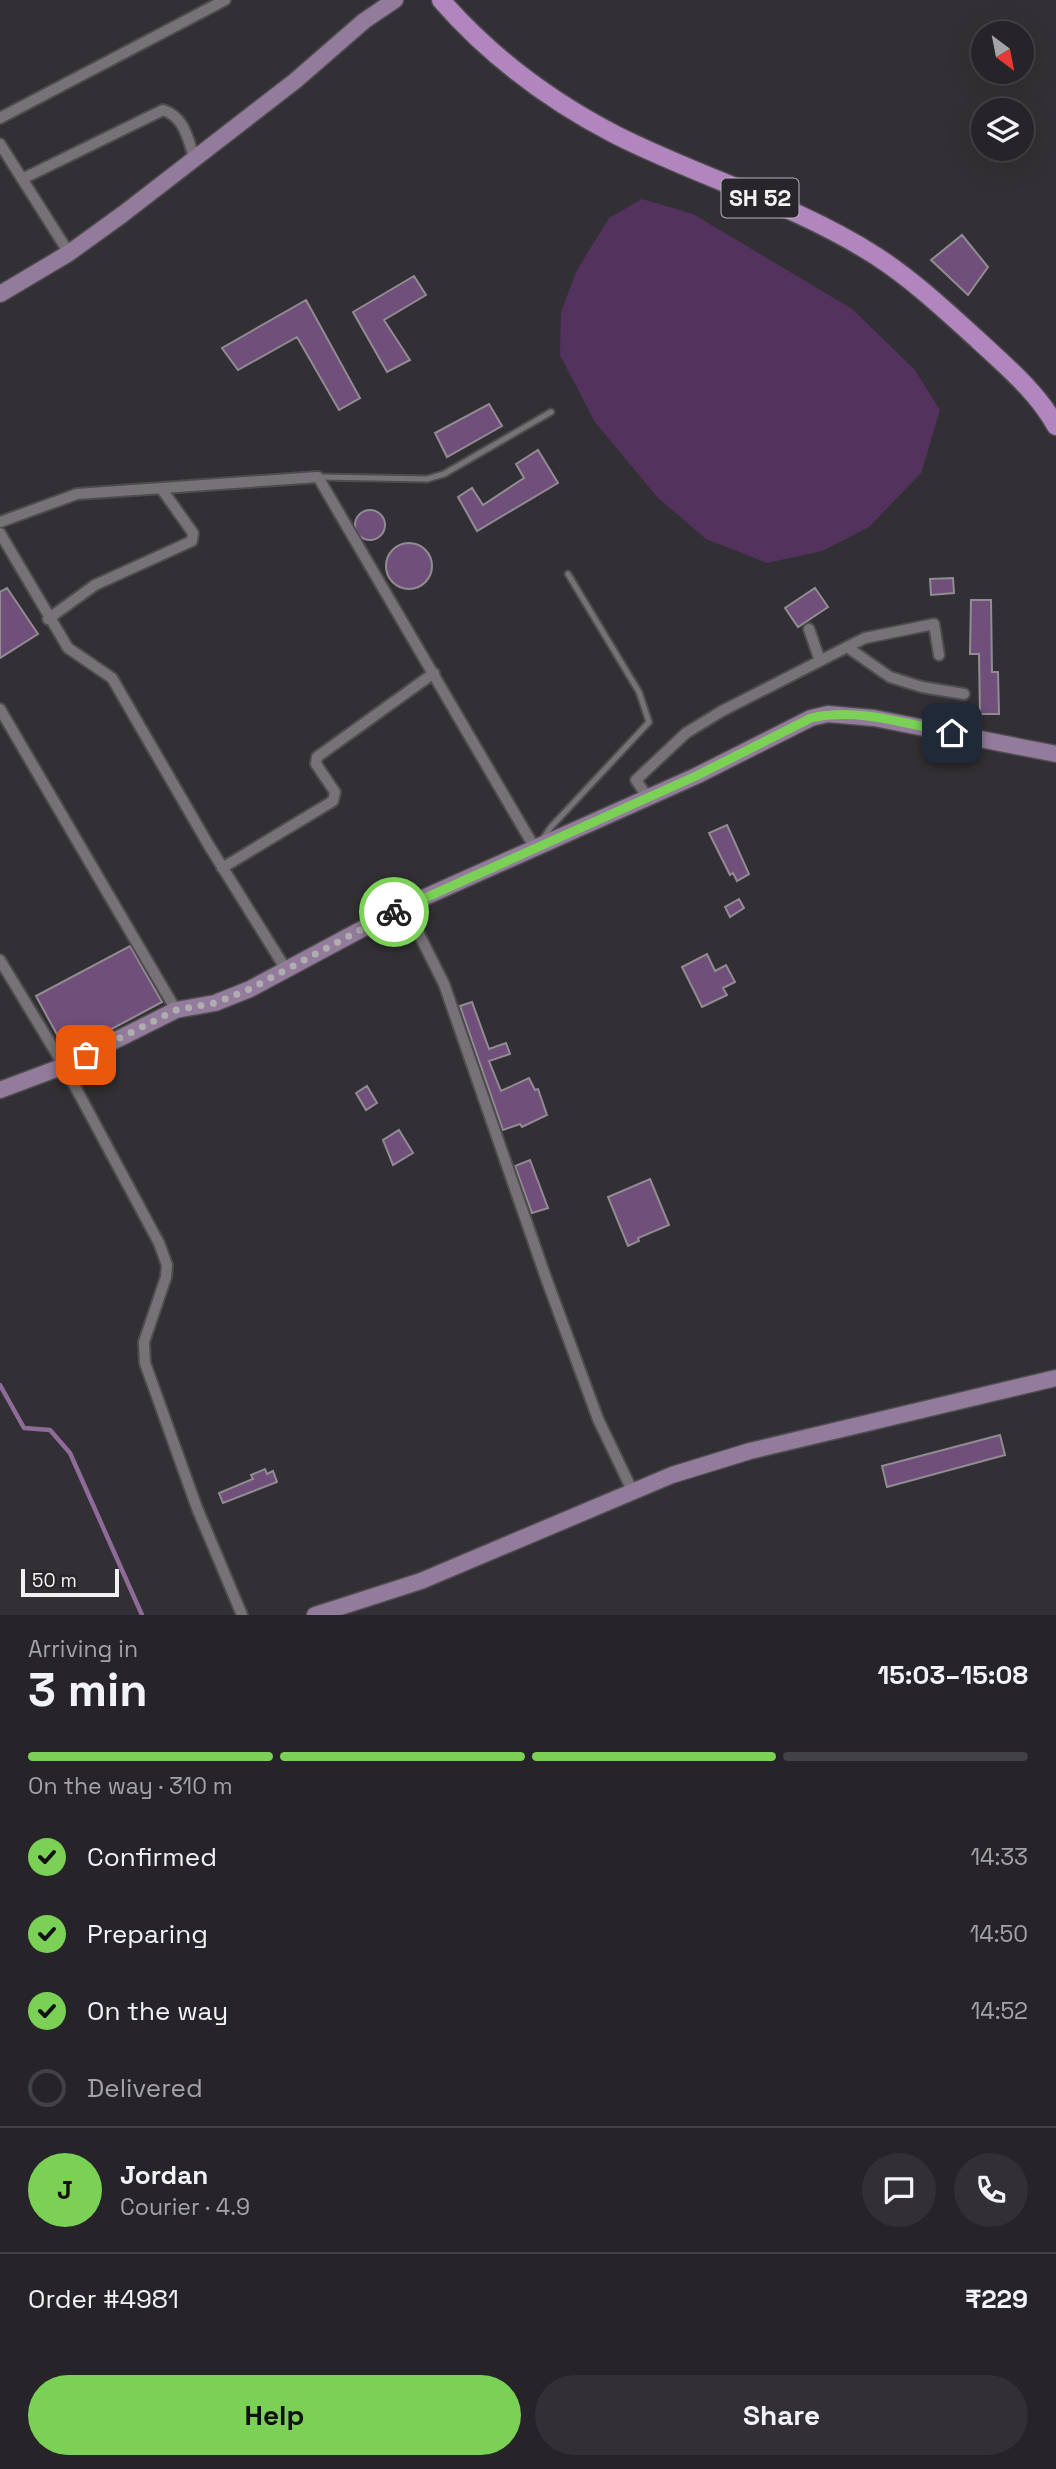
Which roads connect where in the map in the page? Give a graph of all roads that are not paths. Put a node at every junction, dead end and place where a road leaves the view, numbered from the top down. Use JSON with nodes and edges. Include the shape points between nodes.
{"nodes":[{"id":1,"x":225,"y":0,"type":"edge"},
{"id":2,"x":395,"y":0,"type":"edge"},
{"id":3,"x":441,"y":0,"type":"edge"},
{"id":4,"x":0,"y":118,"type":"edge"},
{"id":5,"x":0,"y":144,"type":"edge"},
{"id":6,"x":195,"y":160,"type":"junction"},
{"id":7,"x":22,"y":179,"type":"junction"},
{"id":8,"x":69,"y":253,"type":"junction"},
{"id":9,"x":0,"y":294,"type":"edge"},
{"id":10,"x":551,"y":412,"type":"dead end"},
{"id":11,"x":1056,"y":426,"type":"edge"},
{"id":12,"x":318,"y":477,"type":"junction"},
{"id":13,"x":161,"y":488,"type":"junction"},
{"id":14,"x":0,"y":522,"type":"edge"},
{"id":15,"x":0,"y":533,"type":"edge"},
{"id":16,"x":568,"y":574,"type":"dead end"},
{"id":17,"x":48,"y":619,"type":"junction"},
{"id":18,"x":809,"y":629,"type":"dead end"},
{"id":19,"x":847,"y":647,"type":"junction"},
{"id":20,"x":939,"y":655,"type":"dead end"},
{"id":21,"x":820,"y":661,"type":"junction"},
{"id":22,"x":434,"y":673,"type":"junction"},
{"id":23,"x":964,"y":694,"type":"dead end"},
{"id":24,"x":0,"y":709,"type":"edge"},
{"id":25,"x":1056,"y":754,"type":"edge"},
{"id":26,"x":648,"y":798,"type":"junction"},
{"id":27,"x":536,"y":850,"type":"junction"},
{"id":28,"x":222,"y":867,"type":"junction"},
{"id":29,"x":405,"y":906,"type":"junction"},
{"id":30,"x":0,"y":960,"type":"edge"},
{"id":31,"x":287,"y":971,"type":"junction"},
{"id":32,"x":176,"y":1010,"type":"junction"},
{"id":33,"x":64,"y":1066,"type":"junction"},
{"id":34,"x":0,"y":1090,"type":"edge"},
{"id":35,"x":1056,"y":1378,"type":"edge"},
{"id":36,"x":632,"y":1490,"type":"junction"},
{"id":37,"x":357,"y":1609,"type":"edge"},
{"id":38,"x":242,"y":1615,"type":"edge"},
{"id":39,"x":315,"y":1615,"type":"edge"}],
"edges":[{"from":1,"to":4,"type":"street"},
{"from":2,"to":6,"type":"street"},
{"from":3,"to":11,"type":"main road","number":"SH 52","via":[[501,60],[560,104],[618,136],[813,222],[877,256],[935,301],[1018,377]]},
{"from":5,"to":7,"type":"street"},
{"from":6,"to":7,"type":"street","via":[[175,114],[163,110]]},
{"from":6,"to":8,"type":"street"},
{"from":7,"to":8,"type":"street"},
{"from":8,"to":9,"type":"street"},
{"from":10,"to":12,"type":"lane","via":[[436,476]]},
{"from":12,"to":13,"type":"street"},
{"from":12,"to":22,"type":"street"},
{"from":13,"to":14,"type":"street","via":[[77,494]]},
{"from":13,"to":17,"type":"street","via":[[192,533],[192,541],[95,585]]},
{"from":15,"to":17,"type":"street"},
{"from":16,"to":27,"type":"lane","via":[[639,692],[649,722],[551,827]]},
{"from":17,"to":28,"type":"street","via":[[68,648],[112,678]]},
{"from":18,"to":21,"type":"street"},
{"from":19,"to":20,"type":"street","via":[[865,638],[934,624]]},
{"from":19,"to":21,"type":"street"},
{"from":19,"to":23,"type":"street","via":[[890,677]]},
{"from":21,"to":26,"type":"street","via":[[686,733],[636,780]]},
{"from":22,"to":27,"type":"street"},
{"from":22,"to":28,"type":"street","via":[[317,757],[316,764],[335,792],[333,802]]},
{"from":24,"to":32,"type":"street"},
{"from":25,"to":26,"type":"street","via":[[874,718],[828,714],[811,718]]},
{"from":26,"to":27,"type":"street"},
{"from":27,"to":29,"type":"street"},
{"from":28,"to":31,"type":"street"},
{"from":29,"to":31,"type":"street"},
{"from":29,"to":36,"type":"street","via":[[444,984],[598,1419]]},
{"from":30,"to":33,"type":"street"},
{"from":31,"to":32,"type":"street","via":[[215,1003]]},
{"from":32,"to":33,"type":"street"},
{"from":33,"to":34,"type":"street"},
{"from":33,"to":38,"type":"street","via":[[167,1265],[144,1342],[145,1363],[197,1508]]},
{"from":35,"to":36,"type":"street","via":[[751,1451]]},
{"from":36,"to":37,"type":"street"},
{"from":37,"to":39,"type":"street"}]}
